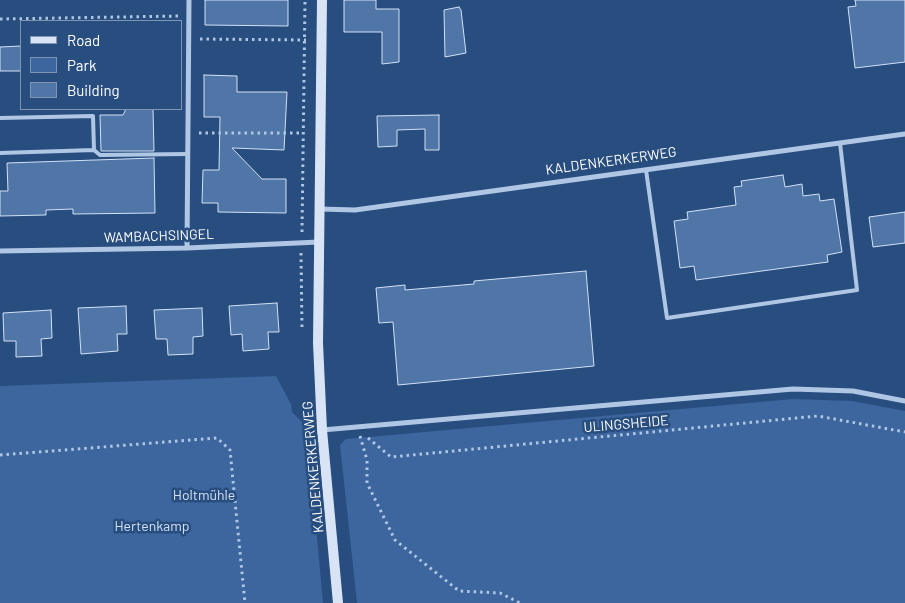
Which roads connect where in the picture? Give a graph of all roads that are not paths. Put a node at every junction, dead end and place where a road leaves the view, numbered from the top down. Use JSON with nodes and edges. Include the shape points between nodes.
{"nodes":[{"id":1,"x":189,"y":0,"type":"edge"},
{"id":2,"x":322,"y":0,"type":"edge"},
{"id":3,"x":0,"y":118,"type":"edge"},
{"id":4,"x":905,"y":134,"type":"edge"},
{"id":5,"x":840,"y":143,"type":"junction"},
{"id":6,"x":94,"y":150,"type":"junction"},
{"id":7,"x":0,"y":153,"type":"edge"},
{"id":8,"x":188,"y":154,"type":"junction"},
{"id":9,"x":646,"y":170,"type":"junction"},
{"id":10,"x":320,"y":209,"type":"junction"},
{"id":11,"x":319,"y":242,"type":"junction"},
{"id":12,"x":187,"y":248,"type":"junction"},
{"id":13,"x":0,"y":251,"type":"edge"},
{"id":14,"x":905,"y":401,"type":"edge"},
{"id":15,"x":322,"y":430,"type":"junction"},
{"id":16,"x":338,"y":603,"type":"edge"}],
"edges":[{"from":1,"to":8,"type":"street"},
{"from":2,"to":10,"type":"main road","name":"KALDENKERKERWEG"},
{"from":3,"to":6,"type":"lane","via":[[93,116]]},
{"from":4,"to":5,"type":"street","name":"KALDENKERKERWEG"},
{"from":5,"to":9,"type":"street","name":"KALDENKERKERWEG"},
{"from":5,"to":9,"type":"lane","via":[[857,290],[667,318]]},
{"from":6,"to":7,"type":"lane"},
{"from":6,"to":8,"type":"lane","via":[[100,155]]},
{"from":8,"to":12,"type":"street"},
{"from":9,"to":10,"type":"street","name":"KALDENKERKERWEG","via":[[355,210]]},
{"from":10,"to":11,"type":"main road","name":"KALDENKERKERWEG"},
{"from":11,"to":12,"type":"street","name":"WAMBACHSINGEL"},
{"from":11,"to":15,"type":"main road","name":"KALDENKERKERWEG","via":[[318,343]]},
{"from":12,"to":13,"type":"street","name":"WAMBACHSINGEL"},
{"from":14,"to":15,"type":"street","name":"ULINGSHEIDE","via":[[853,391],[793,389]]},
{"from":15,"to":16,"type":"main road","name":"KALDENKERKERWEG"}]}
